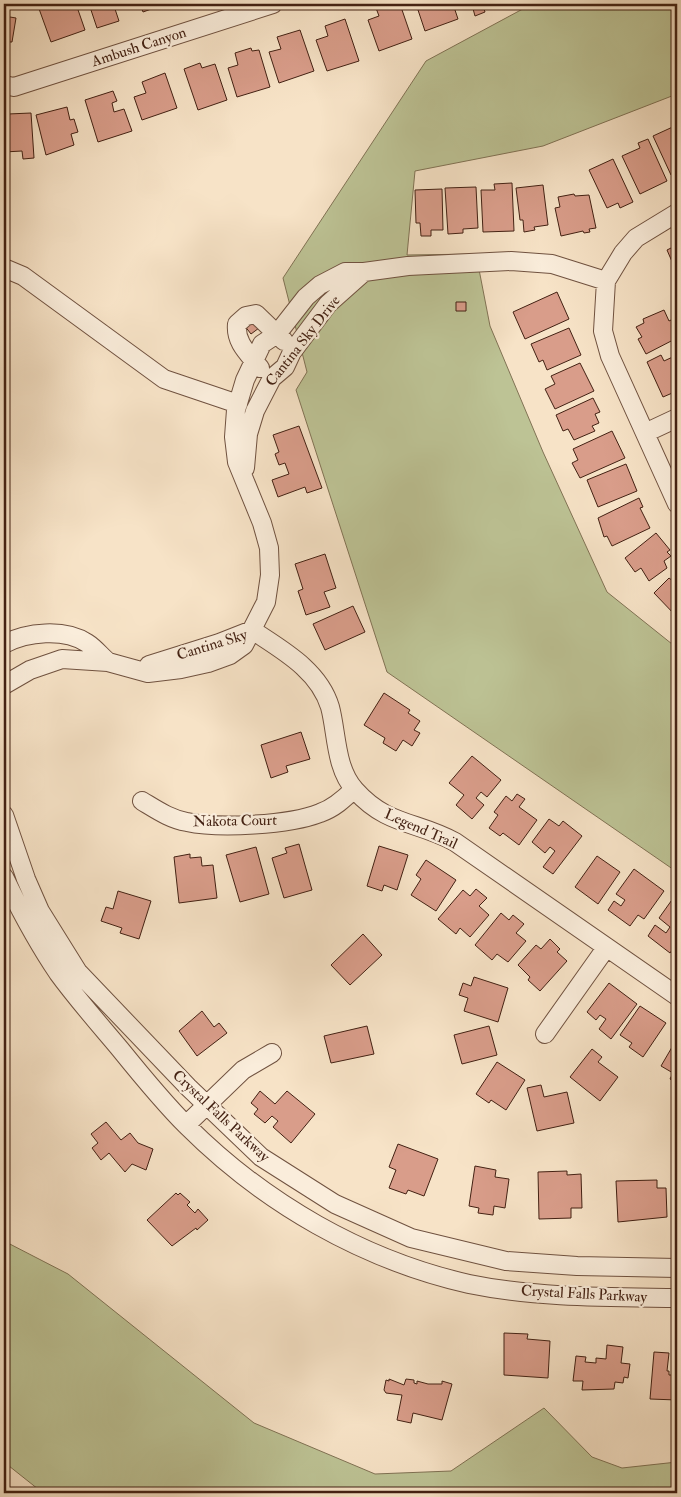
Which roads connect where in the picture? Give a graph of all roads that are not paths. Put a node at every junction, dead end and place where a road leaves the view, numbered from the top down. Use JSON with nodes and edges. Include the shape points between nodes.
{"nodes":[{"id":1,"x":273,"y":4,"type":"edge"},
{"id":2,"x":4,"y":85,"type":"edge"},
{"id":3,"x":677,"y":213,"type":"edge"},
{"id":4,"x":4,"y":268,"type":"edge"},
{"id":5,"x":364,"y":272,"type":"junction"},
{"id":6,"x":606,"y":281,"type":"junction"},
{"id":7,"x":277,"y":334,"type":"junction"},
{"id":8,"x":292,"y":352,"type":"junction"},
{"id":9,"x":254,"y":360,"type":"junction"},
{"id":10,"x":272,"y":378,"type":"junction"},
{"id":11,"x":238,"y":404,"type":"junction"},
{"id":12,"x":677,"y":418,"type":"edge"},
{"id":13,"x":645,"y":432,"type":"junction"},
{"id":14,"x":244,"y":478,"type":"junction"},
{"id":15,"x":677,"y":504,"type":"edge"},
{"id":16,"x":252,"y":630,"type":"junction"},
{"id":17,"x":4,"y":644,"type":"edge"},
{"id":18,"x":108,"y":662,"type":"junction"},
{"id":19,"x":4,"y":685,"type":"edge"},
{"id":20,"x":354,"y":789,"type":"junction"},
{"id":21,"x":142,"y":801,"type":"dead end"},
{"id":22,"x":4,"y":815,"type":"edge"},
{"id":23,"x":4,"y":877,"type":"edge"},
{"id":24,"x":606,"y":948,"type":"junction"},
{"id":25,"x":677,"y":996,"type":"edge"},
{"id":26,"x":545,"y":1034,"type":"dead end"},
{"id":27,"x":272,"y":1053,"type":"dead end"},
{"id":28,"x":206,"y":1104,"type":"junction"},
{"id":29,"x":186,"y":1126,"type":"junction"},
{"id":30,"x":677,"y":1268,"type":"edge"},
{"id":31,"x":677,"y":1298,"type":"edge"}],
"edges":[{"from":1,"to":2,"type":"street","name":"Ambush Canyon","via":[[14,87]]},
{"from":3,"to":6,"type":"street","via":[[636,238]]},
{"from":4,"to":11,"type":"street","via":[[23,276],[164,380]]},
{"from":5,"to":6,"type":"street","name":"Cantina Sky Drive","via":[[408,266],[529,261],[571,268]]},
{"from":5,"to":7,"type":"street","name":"Cantina Sky Drive","via":[[346,272],[320,285],[306,297]]},
{"from":5,"to":8,"type":"street","name":"Cantina Sky Drive","via":[[328,304]]},
{"from":6,"to":13,"type":"street","via":[[603,331],[610,356]]},
{"from":7,"to":8,"type":"street"},
{"from":7,"to":9,"type":"street","name":"Cantina Sky Drive","via":[[262,344]]},
{"from":7,"to":9,"type":"street","via":[[256,314],[246,316],[237,324],[236,335]]},
{"from":8,"to":10,"type":"street","name":"Cantina Sky Drive","via":[[286,367]]},
{"from":9,"to":10,"type":"street"},
{"from":9,"to":11,"type":"street","name":"Cantina Sky Drive"},
{"from":10,"to":14,"type":"street","name":"Cantina Sky Drive","via":[[255,411],[248,434]]},
{"from":11,"to":14,"type":"street","name":"Cantina Sky Drive","via":[[234,437],[237,462]]},
{"from":12,"to":13,"type":"street"},
{"from":13,"to":15,"type":"street"},
{"from":14,"to":16,"type":"street","name":"Cantina Sky Drive","via":[[269,548],[266,602]]},
{"from":16,"to":18,"type":"street","name":"Cantina Sky","via":[[133,670]]},
{"from":16,"to":20,"type":"street","name":"Legend Trail","via":[[296,660],[322,688],[338,753]]},
{"from":17,"to":18,"type":"street","name":"Cantina Sky","via":[[36,633],[64,635],[86,642]]},
{"from":18,"to":19,"type":"street","name":"Cantina Sky","via":[[62,659],[30,670]]},
{"from":20,"to":21,"type":"street","name":"Nakota Court","via":[[340,803],[320,814],[264,824],[188,823],[169,817]]},
{"from":20,"to":24,"type":"street","name":"Legend Trail","via":[[393,820],[443,835],[455,842]]},
{"from":22,"to":28,"type":"street","name":"Crystal Falls Parkway","via":[[40,912],[78,972]]},
{"from":23,"to":29,"type":"street","name":"Crystal Falls Parkway","via":[[29,927],[59,974]]},
{"from":24,"to":25,"type":"street","name":"Legend Trail"},
{"from":24,"to":26,"type":"street"},
{"from":27,"to":28,"type":"street","via":[[242,1070]]},
{"from":28,"to":29,"type":"street"},
{"from":28,"to":30,"type":"street","name":"Crystal Falls Parkway","via":[[262,1157],[335,1204],[410,1238],[506,1261]]},
{"from":29,"to":31,"type":"street","name":"Crystal Falls Parkway","via":[[285,1207],[349,1242],[405,1265],[470,1284],[540,1293]]}]}
